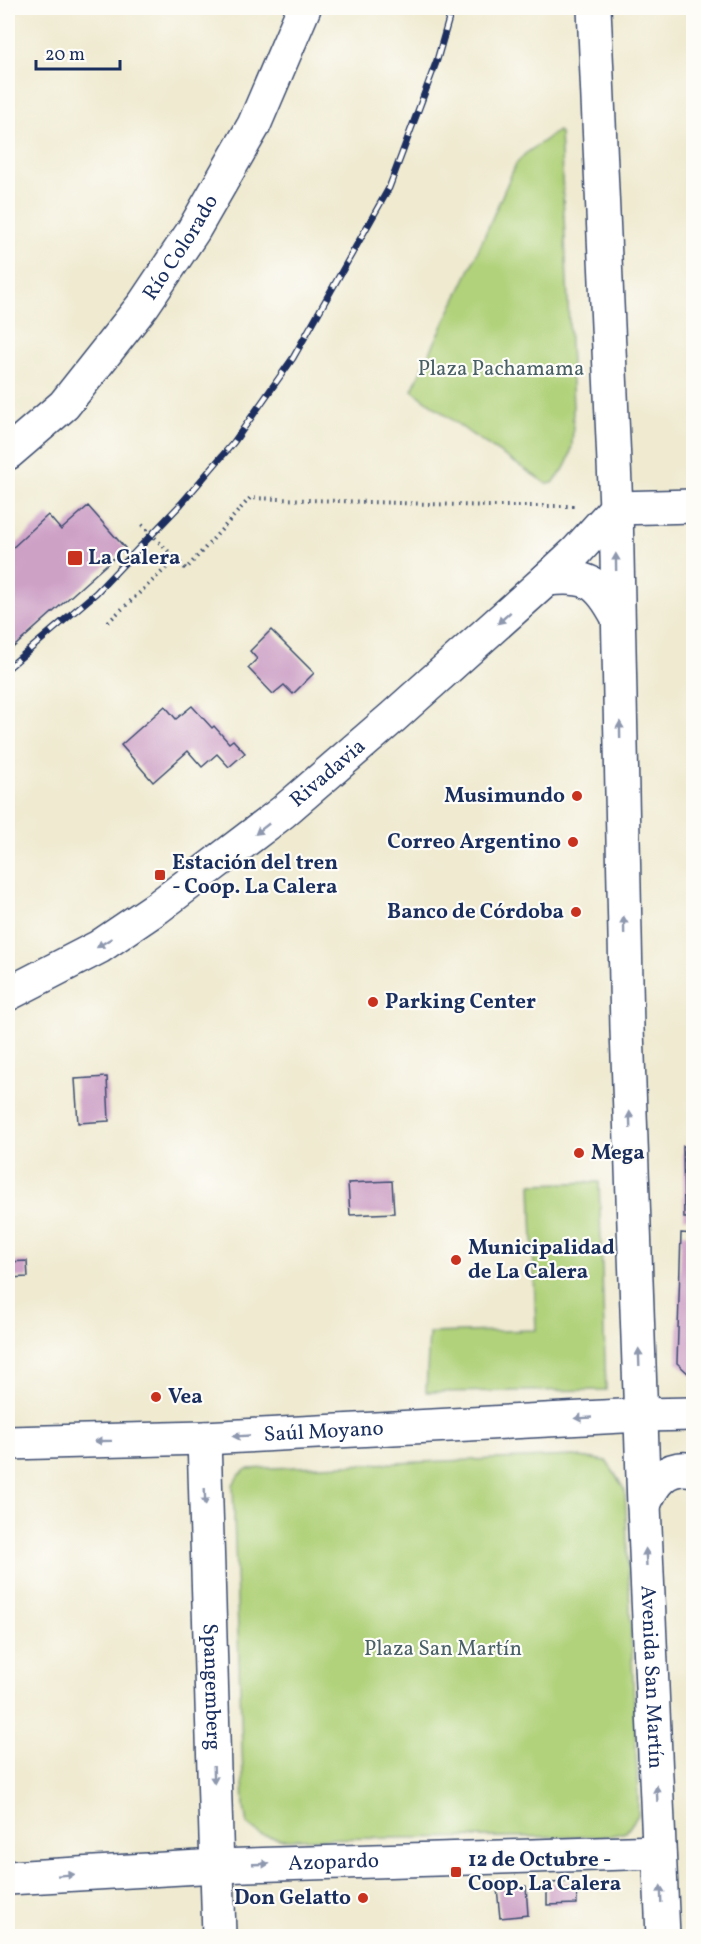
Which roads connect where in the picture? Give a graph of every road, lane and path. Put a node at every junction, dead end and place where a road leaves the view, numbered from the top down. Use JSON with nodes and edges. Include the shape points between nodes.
{"nodes":[{"id":1,"x":304,"y":8,"type":"edge"},
{"id":2,"x":594,"y":8,"type":"edge"},
{"id":3,"x":8,"y":453,"type":"edge"},
{"id":4,"x":693,"y":506,"type":"edge"},
{"id":5,"x":615,"y":508,"type":"junction"},
{"id":6,"x":142,"y":525,"type":"dead end"},
{"id":7,"x":176,"y":559,"type":"junction"},
{"id":8,"x":547,"y":579,"type":"junction"},
{"id":9,"x":617,"y":616,"type":"junction"},
{"id":10,"x":108,"y":622,"type":"dead end"},
{"id":11,"x":8,"y":994,"type":"edge"},
{"id":12,"x":693,"y":1414,"type":"edge"},
{"id":13,"x":641,"y":1415,"type":"junction"},
{"id":14,"x":204,"y":1438,"type":"junction"},
{"id":15,"x":8,"y":1443,"type":"edge"},
{"id":16,"x":693,"y":1470,"type":"edge"},
{"id":17,"x":644,"y":1505,"type":"junction"},
{"id":18,"x":659,"y":1852,"type":"junction"},
{"id":19,"x":217,"y":1866,"type":"junction"},
{"id":20,"x":8,"y":1878,"type":"edge"},
{"id":21,"x":219,"y":1936,"type":"edge"},
{"id":22,"x":663,"y":1936,"type":"edge"}],
"edges":[{"from":1,"to":3,"type":"street","name":"Río Colorado","via":[[254,124],[193,231],[144,304],[64,405]]},
{"from":2,"to":5,"type":"street","name":"Avenida San Martín"},
{"from":4,"to":5,"type":"street"},
{"from":5,"to":7,"type":"path","via":[[250,498],[186,569]]},
{"from":5,"to":8,"type":"street","name":"Rivadavia"},
{"from":9,"to":5,"type":"street","name":"Avenida San Martín","one_way":true},
{"from":6,"to":7,"type":"path"},
{"from":7,"to":10,"type":"path"},
{"from":8,"to":9,"type":"street","via":[[582,580],[596,586],[606,595]]},
{"from":8,"to":11,"type":"street","name":"Rivadavia","one_way":true,"via":[[342,761],[224,859],[99,947]]},
{"from":13,"to":9,"type":"street","name":"Avenida San Martín","one_way":true},
{"from":12,"to":13,"type":"street","name":"Saúl Moyano"},
{"from":13,"to":14,"type":"street","name":"Saúl Moyano","one_way":true},
{"from":13,"to":17,"type":"street","name":"Avenida San Martín"},
{"from":14,"to":15,"type":"street","name":"Saúl Moyano","one_way":true,"via":[[135,1451]]},
{"from":14,"to":19,"type":"street","name":"Spangemberg","one_way":true,"via":[[197,1594]]},
{"from":16,"to":17,"type":"street","via":[[672,1470],[661,1477]]},
{"from":18,"to":17,"type":"street","name":"Avenida San Martín","one_way":true},
{"from":19,"to":18,"type":"street","name":"Azopardo","one_way":true},
{"from":22,"to":18,"type":"street","name":"Avenida San Martín","one_way":true},
{"from":20,"to":19,"type":"street","name":"Azopardo","one_way":true},
{"from":19,"to":21,"type":"street","name":"Spangemberg"}]}
